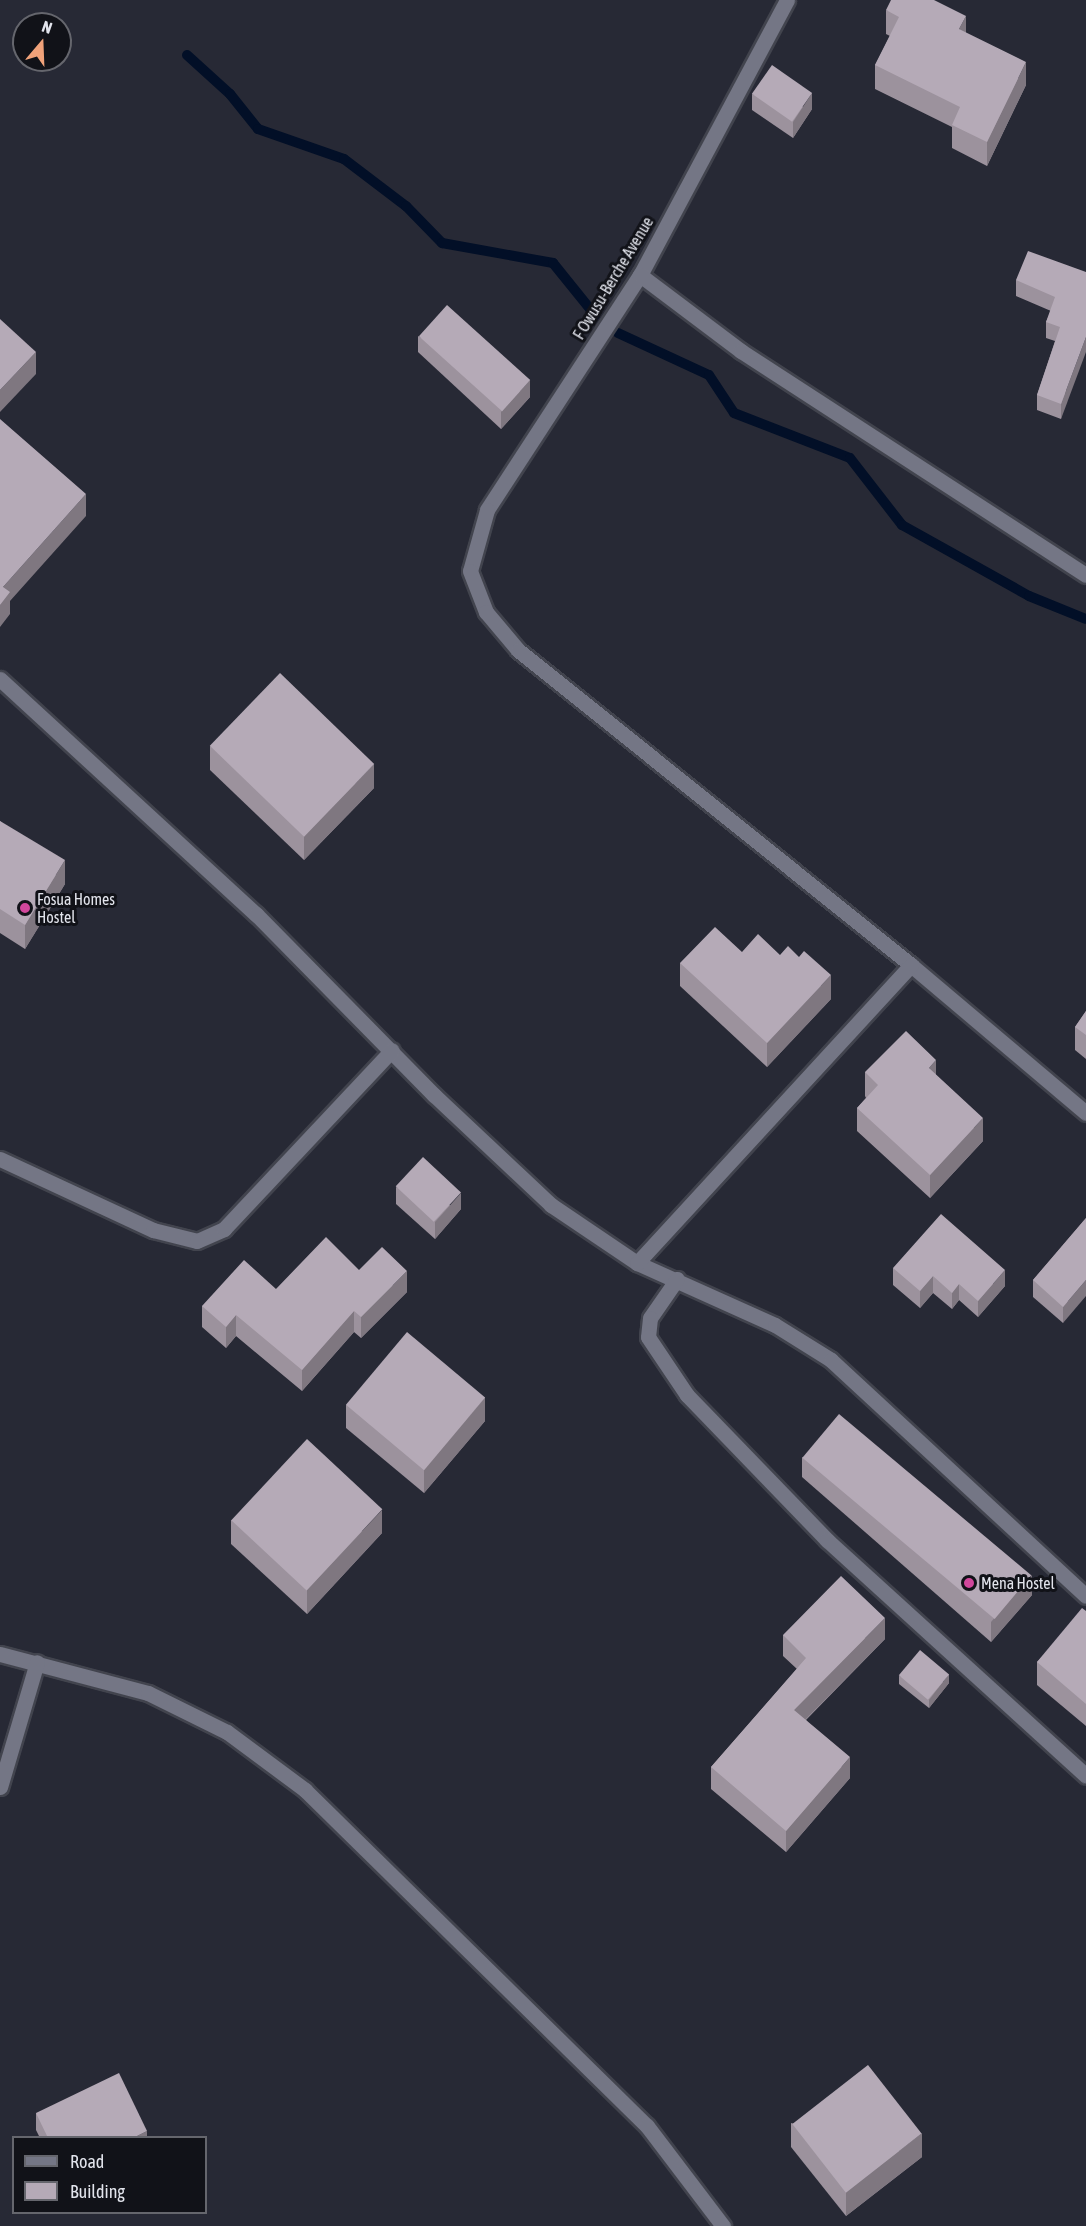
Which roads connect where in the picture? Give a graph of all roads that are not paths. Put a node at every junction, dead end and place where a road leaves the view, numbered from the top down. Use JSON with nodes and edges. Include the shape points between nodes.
{"nodes":[{"id":1,"x":787,"y":0,"type":"edge"},
{"id":2,"x":640,"y":275,"type":"junction"},
{"id":3,"x":1086,"y":575,"type":"edge"},
{"id":4,"x":0,"y":679,"type":"edge"},
{"id":5,"x":911,"y":965,"type":"junction"},
{"id":6,"x":392,"y":1050,"type":"junction"},
{"id":7,"x":1086,"y":1113,"type":"edge"},
{"id":8,"x":0,"y":1159,"type":"edge"},
{"id":9,"x":637,"y":1263,"type":"junction"},
{"id":10,"x":677,"y":1279,"type":"junction"},
{"id":11,"x":1086,"y":1596,"type":"edge"},
{"id":12,"x":0,"y":1654,"type":"edge"},
{"id":13,"x":37,"y":1662,"type":"junction"},
{"id":14,"x":1086,"y":1776,"type":"edge"},
{"id":15,"x":0,"y":1787,"type":"edge"},
{"id":16,"x":723,"y":2226,"type":"edge"}],
"edges":[{"from":1,"to":2,"type":"street","name":"F Owusu-Berche Avenue"},
{"from":2,"to":3,"type":"street","via":[[741,351]]},
{"from":2,"to":5,"type":"street","name":"F Owusu-Berche Avenue","via":[[487,510],[470,571],[486,612],[518,650]]},
{"from":4,"to":6,"type":"street","via":[[256,914]]},
{"from":5,"to":7,"type":"street"},
{"from":5,"to":9,"type":"street"},
{"from":6,"to":8,"type":"street","via":[[224,1229],[197,1241],[153,1230]]},
{"from":6,"to":9,"type":"street","via":[[551,1204]]},
{"from":9,"to":10,"type":"street"},
{"from":10,"to":11,"type":"street","via":[[775,1325],[831,1360]]},
{"from":10,"to":14,"type":"street","via":[[650,1318],[648,1337],[687,1395],[827,1540]]},
{"from":12,"to":13,"type":"street"},
{"from":13,"to":15,"type":"street"},
{"from":13,"to":16,"type":"street","via":[[148,1693],[227,1732],[305,1791],[647,2126]]}]}
